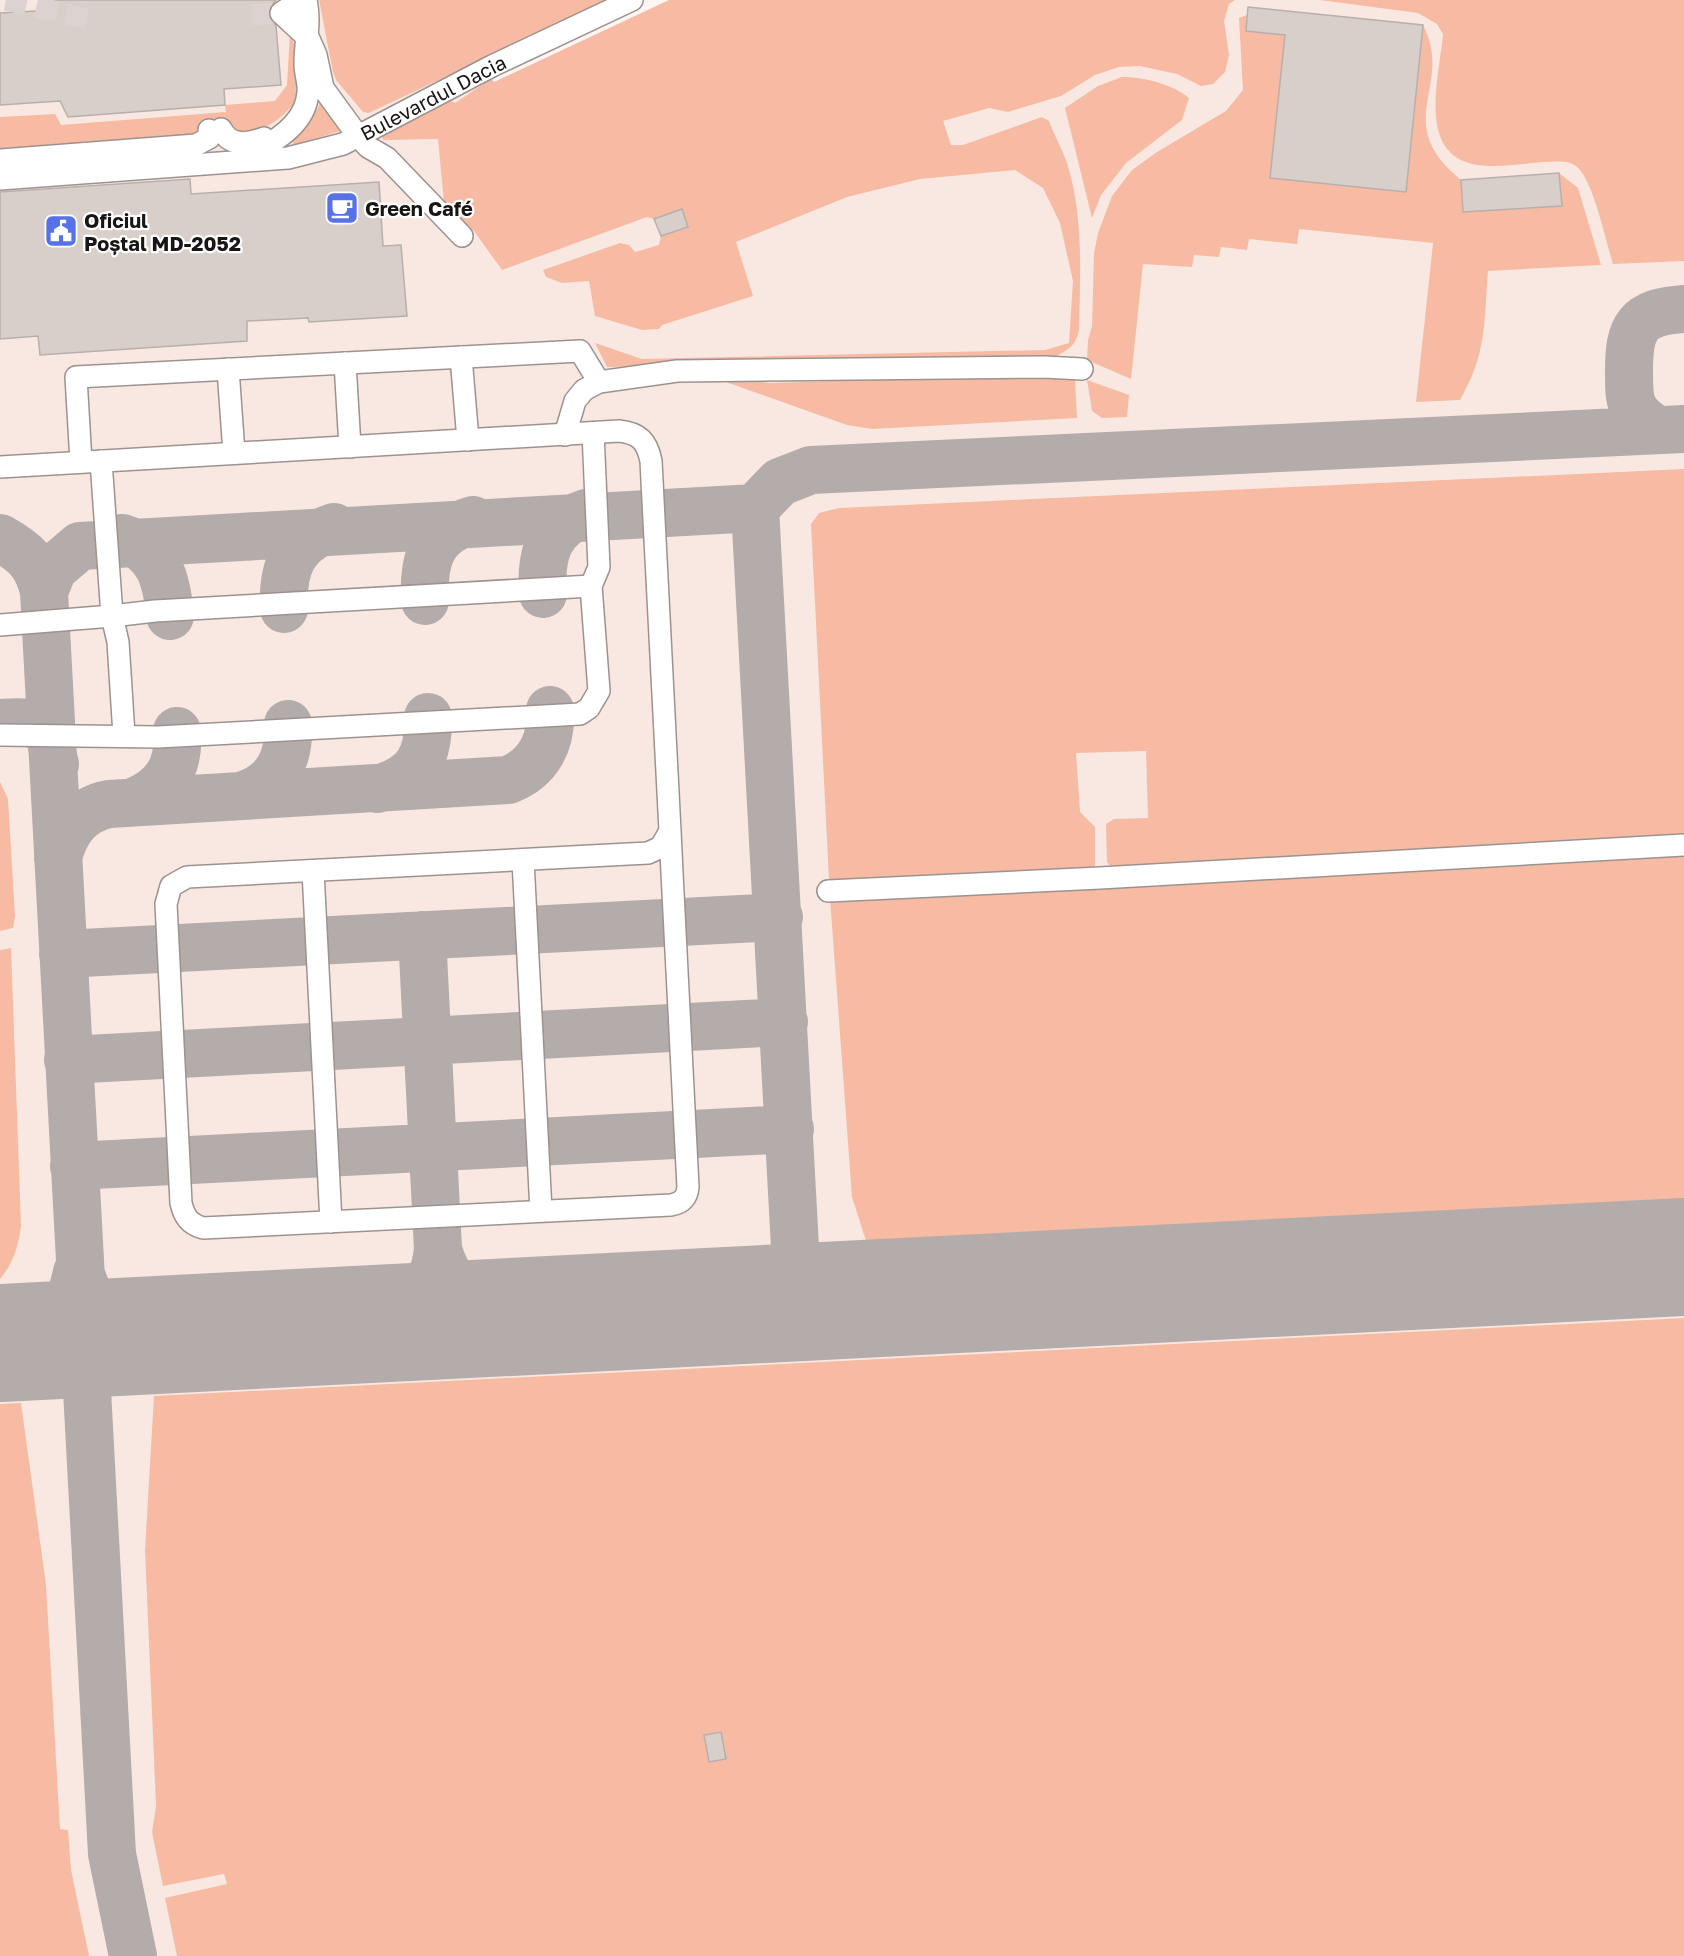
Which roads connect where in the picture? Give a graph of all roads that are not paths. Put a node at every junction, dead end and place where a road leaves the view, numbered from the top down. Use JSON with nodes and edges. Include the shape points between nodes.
{"nodes":[{"id":1,"x":294,"y":0,"type":"edge"},
{"id":2,"x":306,"y":0,"type":"edge"},
{"id":3,"x":632,"y":0,"type":"edge"},
{"id":4,"x":309,"y":39,"type":"junction"},
{"id":5,"x":305,"y":73,"type":"junction"},
{"id":6,"x":358,"y":136,"type":"junction"},
{"id":7,"x":0,"y":160,"type":"edge"},
{"id":8,"x":226,"y":164,"type":"junction"},
{"id":9,"x":0,"y":179,"type":"edge"},
{"id":10,"x":462,"y":236,"type":"dead end"},
{"id":11,"x":461,"y":357,"type":"junction"},
{"id":12,"x":345,"y":363,"type":"junction"},
{"id":13,"x":228,"y":369,"type":"junction"},
{"id":14,"x":1082,"y":369,"type":"dead end"},
{"id":15,"x":599,"y":382,"type":"junction"},
{"id":16,"x":592,"y":433,"type":"junction"},
{"id":17,"x":565,"y":435,"type":"junction"},
{"id":18,"x":468,"y":440,"type":"junction"},
{"id":19,"x":350,"y":447,"type":"junction"},
{"id":20,"x":234,"y":453,"type":"junction"},
{"id":21,"x":91,"y":462,"type":"junction"},
{"id":22,"x":0,"y":466,"type":"edge"},
{"id":23,"x":591,"y":586,"type":"junction"},
{"id":24,"x":112,"y":616,"type":"junction"},
{"id":25,"x":0,"y":625,"type":"edge"},
{"id":26,"x":0,"y":735,"type":"edge"},
{"id":27,"x":124,"y":735,"type":"junction"},
{"id":28,"x":670,"y":831,"type":"junction"},
{"id":29,"x":1684,"y":845,"type":"edge"},
{"id":30,"x":648,"y":853,"type":"junction"},
{"id":31,"x":523,"y":860,"type":"junction"},
{"id":32,"x":313,"y":871,"type":"junction"},
{"id":33,"x":672,"y":873,"type":"junction"},
{"id":34,"x":828,"y":891,"type":"dead end"},
{"id":35,"x":541,"y":1211,"type":"junction"},
{"id":36,"x":331,"y":1222,"type":"junction"}],
"edges":[{"from":1,"to":4,"type":"lane","via":[[281,14]]},
{"from":2,"to":4,"type":"lane","name":"Bulevardul Dacia"},
{"from":3,"to":6,"type":"lane","name":"Bulevardul Dacia","via":[[492,66]]},
{"from":4,"to":5,"type":"lane","name":"Bulevardul Dacia"},
{"from":4,"to":6,"type":"lane","via":[[323,88]]},
{"from":5,"to":7,"type":"lane","via":[[296,106],[263,139],[236,143],[215,130],[196,145]]},
{"from":5,"to":8,"type":"lane","name":"Bulevardul Dacia","via":[[306,103],[291,126],[268,145]]},
{"from":6,"to":8,"type":"lane","name":"Bulevardul Dacia","via":[[343,144],[288,158]]},
{"from":6,"to":10,"type":"lane","via":[[387,158]]},
{"from":8,"to":9,"type":"lane","name":"Bulevardul Dacia"},
{"from":11,"to":12,"type":"lane"},
{"from":11,"to":15,"type":"lane","via":[[580,351]]},
{"from":11,"to":18,"type":"lane"},
{"from":12,"to":13,"type":"lane"},
{"from":12,"to":19,"type":"lane"},
{"from":13,"to":20,"type":"lane"},
{"from":13,"to":21,"type":"lane","via":[[76,377]]},
{"from":14,"to":15,"type":"lane","via":[[1044,366],[677,371]]},
{"from":15,"to":17,"type":"lane","via":[[584,390],[575,401]]},
{"from":16,"to":17,"type":"lane"},
{"from":16,"to":23,"type":"lane","via":[[599,567]]},
{"from":16,"to":28,"type":"lane","via":[[630,432],[648,447]]},
{"from":17,"to":18,"type":"lane"},
{"from":18,"to":19,"type":"lane"},
{"from":19,"to":20,"type":"lane"},
{"from":20,"to":21,"type":"lane"},
{"from":21,"to":22,"type":"lane"},
{"from":21,"to":24,"type":"lane"},
{"from":23,"to":24,"type":"lane"},
{"from":23,"to":27,"type":"lane","via":[[599,691],[589,708],[580,714],[158,737]]},
{"from":24,"to":25,"type":"lane"},
{"from":24,"to":27,"type":"lane","via":[[118,642]]},
{"from":26,"to":27,"type":"lane"},
{"from":28,"to":30,"type":"lane","via":[[661,847]]},
{"from":28,"to":33,"type":"lane"},
{"from":29,"to":34,"type":"lane"},
{"from":30,"to":31,"type":"lane"},
{"from":30,"to":33,"type":"lane","via":[[662,859]]},
{"from":31,"to":32,"type":"lane"},
{"from":31,"to":35,"type":"lane"},
{"from":32,"to":36,"type":"lane"},
{"from":32,"to":36,"type":"lane","via":[[187,877],[171,886],[167,895],[181,1203],[186,1219],[203,1228]]},
{"from":33,"to":35,"type":"lane","via":[[687,1194],[684,1200],[671,1205]]},
{"from":35,"to":36,"type":"lane"}]}
